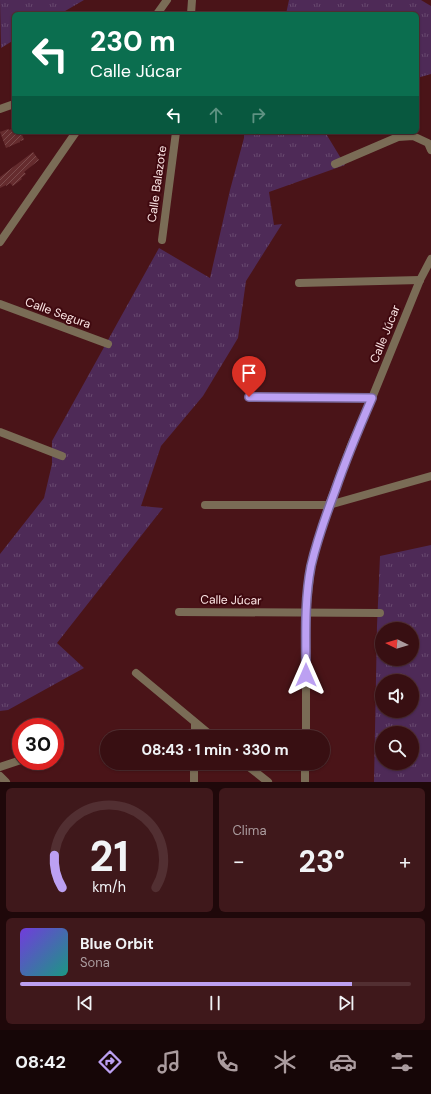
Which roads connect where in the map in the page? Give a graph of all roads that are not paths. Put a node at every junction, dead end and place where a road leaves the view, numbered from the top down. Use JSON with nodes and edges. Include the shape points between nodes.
{"nodes":[{"id":1,"x":167,"y":0,"type":"edge"},
{"id":2,"x":192,"y":0,"type":"edge"},
{"id":3,"x":158,"y":12,"type":"edge"},
{"id":4,"x":191,"y":12,"type":"edge"},
{"id":5,"x":12,"y":105,"type":"edge"},
{"id":6,"x":0,"y":109,"type":"edge"},
{"id":7,"x":75,"y":134,"type":"edge"},
{"id":8,"x":176,"y":134,"type":"edge"},
{"id":9,"x":431,"y":150,"type":"edge"},
{"id":10,"x":335,"y":164,"type":"dead end"},
{"id":11,"x":162,"y":240,"type":"dead end"},
{"id":12,"x":0,"y":242,"type":"edge"},
{"id":13,"x":431,"y":259,"type":"edge"},
{"id":14,"x":420,"y":280,"type":"junction"},
{"id":15,"x":299,"y":283,"type":"dead end"},
{"id":16,"x":0,"y":304,"type":"edge"},
{"id":17,"x":108,"y":344,"type":"dead end"},
{"id":18,"x":249,"y":397,"type":"dead end"},
{"id":19,"x":372,"y":398,"type":"junction"},
{"id":20,"x":0,"y":432,"type":"edge"},
{"id":21,"x":62,"y":456,"type":"dead end"},
{"id":22,"x":431,"y":476,"type":"edge"},
{"id":23,"x":204,"y":505,"type":"dead end"},
{"id":24,"x":329,"y":505,"type":"junction"},
{"id":25,"x":179,"y":612,"type":"dead end"},
{"id":26,"x":306,"y":613,"type":"junction"},
{"id":27,"x":380,"y":613,"type":"dead end"},
{"id":28,"x":136,"y":673,"type":"dead end"},
{"id":29,"x":195,"y":722,"type":"junction"},
{"id":30,"x":195,"y":730,"type":"edge"},
{"id":31,"x":205,"y":730,"type":"edge"},
{"id":32,"x":306,"y":730,"type":"edge"},
{"id":33,"x":12,"y":763,"type":"edge"},
{"id":34,"x":0,"y":767,"type":"edge"},
{"id":35,"x":194,"y":770,"type":"edge"},
{"id":36,"x":253,"y":770,"type":"edge"},
{"id":37,"x":306,"y":770,"type":"edge"},
{"id":38,"x":0,"y":776,"type":"edge"},
{"id":39,"x":6,"y":782,"type":"edge"},
{"id":40,"x":194,"y":782,"type":"edge"},
{"id":41,"x":268,"y":782,"type":"edge"},
{"id":42,"x":305,"y":782,"type":"edge"}],
"edges":[{"from":1,"to":3,"type":"street"},
{"from":2,"to":4,"type":"street"},
{"from":5,"to":6,"type":"street"},
{"from":7,"to":12,"type":"street"},
{"from":8,"to":11,"type":"street","name":"Calle Balazote"},
{"from":9,"to":10,"type":"street","via":[[428,143],[413,136],[398,137]]},
{"from":13,"to":14,"type":"street","name":"Calle Júcar"},
{"from":14,"to":15,"type":"street"},
{"from":14,"to":19,"type":"street","name":"Calle Júcar"},
{"from":16,"to":17,"type":"street","name":"Calle Segura"},
{"from":18,"to":19,"type":"street"},
{"from":19,"to":24,"type":"street","name":"Calle Júcar"},
{"from":20,"to":21,"type":"street"},
{"from":22,"to":24,"type":"street"},
{"from":23,"to":24,"type":"street"},
{"from":24,"to":26,"type":"street","name":"Calle Júcar","via":[[311,566]]},
{"from":25,"to":26,"type":"street","name":"Calle Júcar"},
{"from":26,"to":27,"type":"street","name":"Calle Júcar"},
{"from":26,"to":32,"type":"street","name":"Calle Júcar"},
{"from":28,"to":29,"type":"street"},
{"from":29,"to":30,"type":"street"},
{"from":29,"to":31,"type":"street"},
{"from":33,"to":34,"type":"street"},
{"from":35,"to":40,"type":"street"},
{"from":36,"to":41,"type":"street"},
{"from":37,"to":42,"type":"street"},
{"from":38,"to":39,"type":"street"}]}
